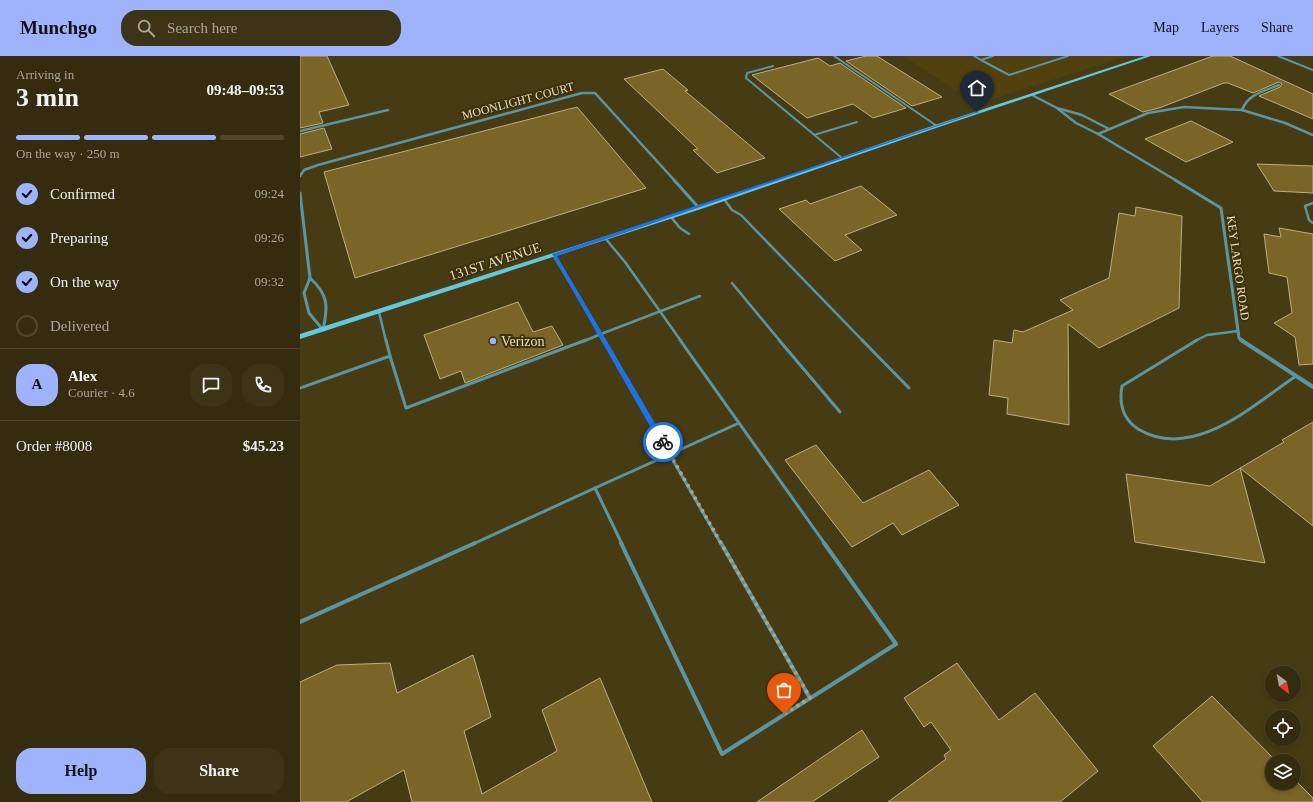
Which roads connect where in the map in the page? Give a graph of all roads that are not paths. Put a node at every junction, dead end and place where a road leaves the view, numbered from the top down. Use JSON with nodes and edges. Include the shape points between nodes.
{"nodes":[{"id":1,"x":834,"y":56,"type":"edge"},
{"id":2,"x":974,"y":56,"type":"edge"},
{"id":3,"x":993,"y":56,"type":"edge"},
{"id":4,"x":1068,"y":56,"type":"edge"},
{"id":5,"x":1149,"y":56,"type":"edge"},
{"id":6,"x":1278,"y":56,"type":"edge"},
{"id":7,"x":981,"y":60,"type":"junction"},
{"id":8,"x":773,"y":66,"type":"dead end"},
{"id":9,"x":1313,"y":70,"type":"edge"},
{"id":10,"x":1279,"y":86,"type":"dead end"},
{"id":11,"x":1032,"y":95,"type":"junction"},
{"id":12,"x":1057,"y":108,"type":"junction"},
{"id":13,"x":388,"y":110,"type":"dead end"},
{"id":14,"x":1242,"y":110,"type":"junction"},
{"id":15,"x":857,"y":122,"type":"dead end"},
{"id":16,"x":937,"y":126,"type":"junction"},
{"id":17,"x":1109,"y":129,"type":"junction"},
{"id":18,"x":300,"y":131,"type":"edge"},
{"id":19,"x":1098,"y":134,"type":"junction"},
{"id":20,"x":814,"y":135,"type":"junction"},
{"id":21,"x":1313,"y":135,"type":"edge"},
{"id":22,"x":842,"y":158,"type":"junction"},
{"id":23,"x":300,"y":176,"type":"edge"},
{"id":24,"x":300,"y":193,"type":"edge"},
{"id":25,"x":724,"y":199,"type":"junction"},
{"id":26,"x":1313,"y":203,"type":"edge"},
{"id":27,"x":699,"y":208,"type":"junction"},
{"id":28,"x":671,"y":217,"type":"junction"},
{"id":29,"x":1313,"y":223,"type":"edge"},
{"id":30,"x":689,"y":234,"type":"dead end"},
{"id":31,"x":605,"y":238,"type":"junction"},
{"id":32,"x":554,"y":256,"type":"junction"},
{"id":33,"x":310,"y":278,"type":"junction"},
{"id":34,"x":732,"y":283,"type":"dead end"},
{"id":35,"x":700,"y":296,"type":"dead end"},
{"id":36,"x":379,"y":312,"type":"junction"},
{"id":37,"x":660,"y":312,"type":"junction"},
{"id":38,"x":323,"y":330,"type":"junction"},
{"id":39,"x":1238,"y":331,"type":"junction"},
{"id":40,"x":601,"y":334,"type":"junction"},
{"id":41,"x":300,"y":337,"type":"edge"},
{"id":42,"x":390,"y":356,"type":"junction"},
{"id":43,"x":1296,"y":376,"type":"junction"},
{"id":44,"x":1313,"y":387,"type":"edge"},
{"id":45,"x":300,"y":388,"type":"edge"},
{"id":46,"x":909,"y":388,"type":"dead end"},
{"id":47,"x":840,"y":412,"type":"dead end"},
{"id":48,"x":739,"y":423,"type":"junction"},
{"id":49,"x":670,"y":455,"type":"junction"},
{"id":50,"x":595,"y":488,"type":"junction"},
{"id":51,"x":300,"y":622,"type":"edge"},
{"id":52,"x":810,"y":698,"type":"junction"}],
"edges":[{"from":1,"to":16,"type":"lane"},
{"from":2,"to":7,"type":"lane"},
{"from":3,"to":7,"type":"lane"},
{"from":4,"to":7,"type":"lane","via":[[1009,75]]},
{"from":5,"to":11,"type":"street","name":"131ST AVENUE"},
{"from":6,"to":9,"type":"lane"},
{"from":8,"to":20,"type":"lane","via":[[747,73],[746,78]]},
{"from":10,"to":14,"type":"street","via":[[1251,96],[1243,104]]},
{"from":11,"to":12,"type":"street","name":"KEY LARGO ROAD"},
{"from":11,"to":16,"type":"street","name":"131ST AVENUE"},
{"from":12,"to":17,"type":"street","name":"KEY LARGO ROAD","via":[[1082,115]]},
{"from":12,"to":19,"type":"street","name":"KEY LARGO ROAD","via":[[1069,120]]},
{"from":13,"to":18,"type":"street"},
{"from":14,"to":17,"type":"street","via":[[1184,107],[1148,113]]},
{"from":14,"to":21,"type":"street","via":[[1285,123]]},
{"from":15,"to":20,"type":"lane"},
{"from":16,"to":22,"type":"street","name":"131ST AVENUE"},
{"from":17,"to":19,"type":"street"},
{"from":19,"to":39,"type":"street","name":"KEY LARGO ROAD","via":[[1221,208]]},
{"from":20,"to":22,"type":"lane"},
{"from":22,"to":25,"type":"street","name":"131ST AVENUE"},
{"from":23,"to":27,"type":"street","name":"MOONLIGHT COURT","via":[[304,170],[318,164],[582,93],[595,93]]},
{"from":24,"to":33,"type":"street"},
{"from":25,"to":27,"type":"street","name":"131ST AVENUE"},
{"from":25,"to":46,"type":"lane"},
{"from":26,"to":29,"type":"lane","via":[[1305,206],[1309,220]]},
{"from":27,"to":28,"type":"street","name":"131ST AVENUE"},
{"from":28,"to":30,"type":"lane"},
{"from":28,"to":31,"type":"street","name":"131ST AVENUE"},
{"from":31,"to":32,"type":"street","name":"131ST AVENUE"},
{"from":31,"to":37,"type":"lane"},
{"from":32,"to":36,"type":"street","name":"131ST AVENUE"},
{"from":32,"to":40,"type":"lane"},
{"from":33,"to":38,"type":"street","via":[[304,293],[309,313]]},
{"from":33,"to":38,"type":"street","via":[[321,287],[328,307]]},
{"from":34,"to":47,"type":"lane"},
{"from":35,"to":37,"type":"lane"},
{"from":36,"to":38,"type":"street","name":"131ST AVENUE"},
{"from":36,"to":42,"type":"lane"},
{"from":37,"to":40,"type":"lane"},
{"from":37,"to":48,"type":"lane"},
{"from":38,"to":41,"type":"street","name":"131ST AVENUE"},
{"from":39,"to":43,"type":"street","name":"KEY LARGO ROAD","via":[[1239,338]]},
{"from":39,"to":43,"type":"lane","via":[[1207,335],[1186,345],[1122,386],[1119,396],[1130,422],[1141,432],[1182,440],[1206,433],[1231,420]]},
{"from":40,"to":42,"type":"lane","via":[[406,408]]},
{"from":40,"to":49,"type":"lane"},
{"from":42,"to":45,"type":"lane"},
{"from":43,"to":44,"type":"street","name":"KEY LARGO ROAD"},
{"from":48,"to":49,"type":"lane"},
{"from":48,"to":52,"type":"lane","via":[[896,644]]},
{"from":49,"to":50,"type":"lane"},
{"from":49,"to":52,"type":"lane"},
{"from":50,"to":51,"type":"lane"},
{"from":50,"to":52,"type":"lane","via":[[722,754]]}]}
